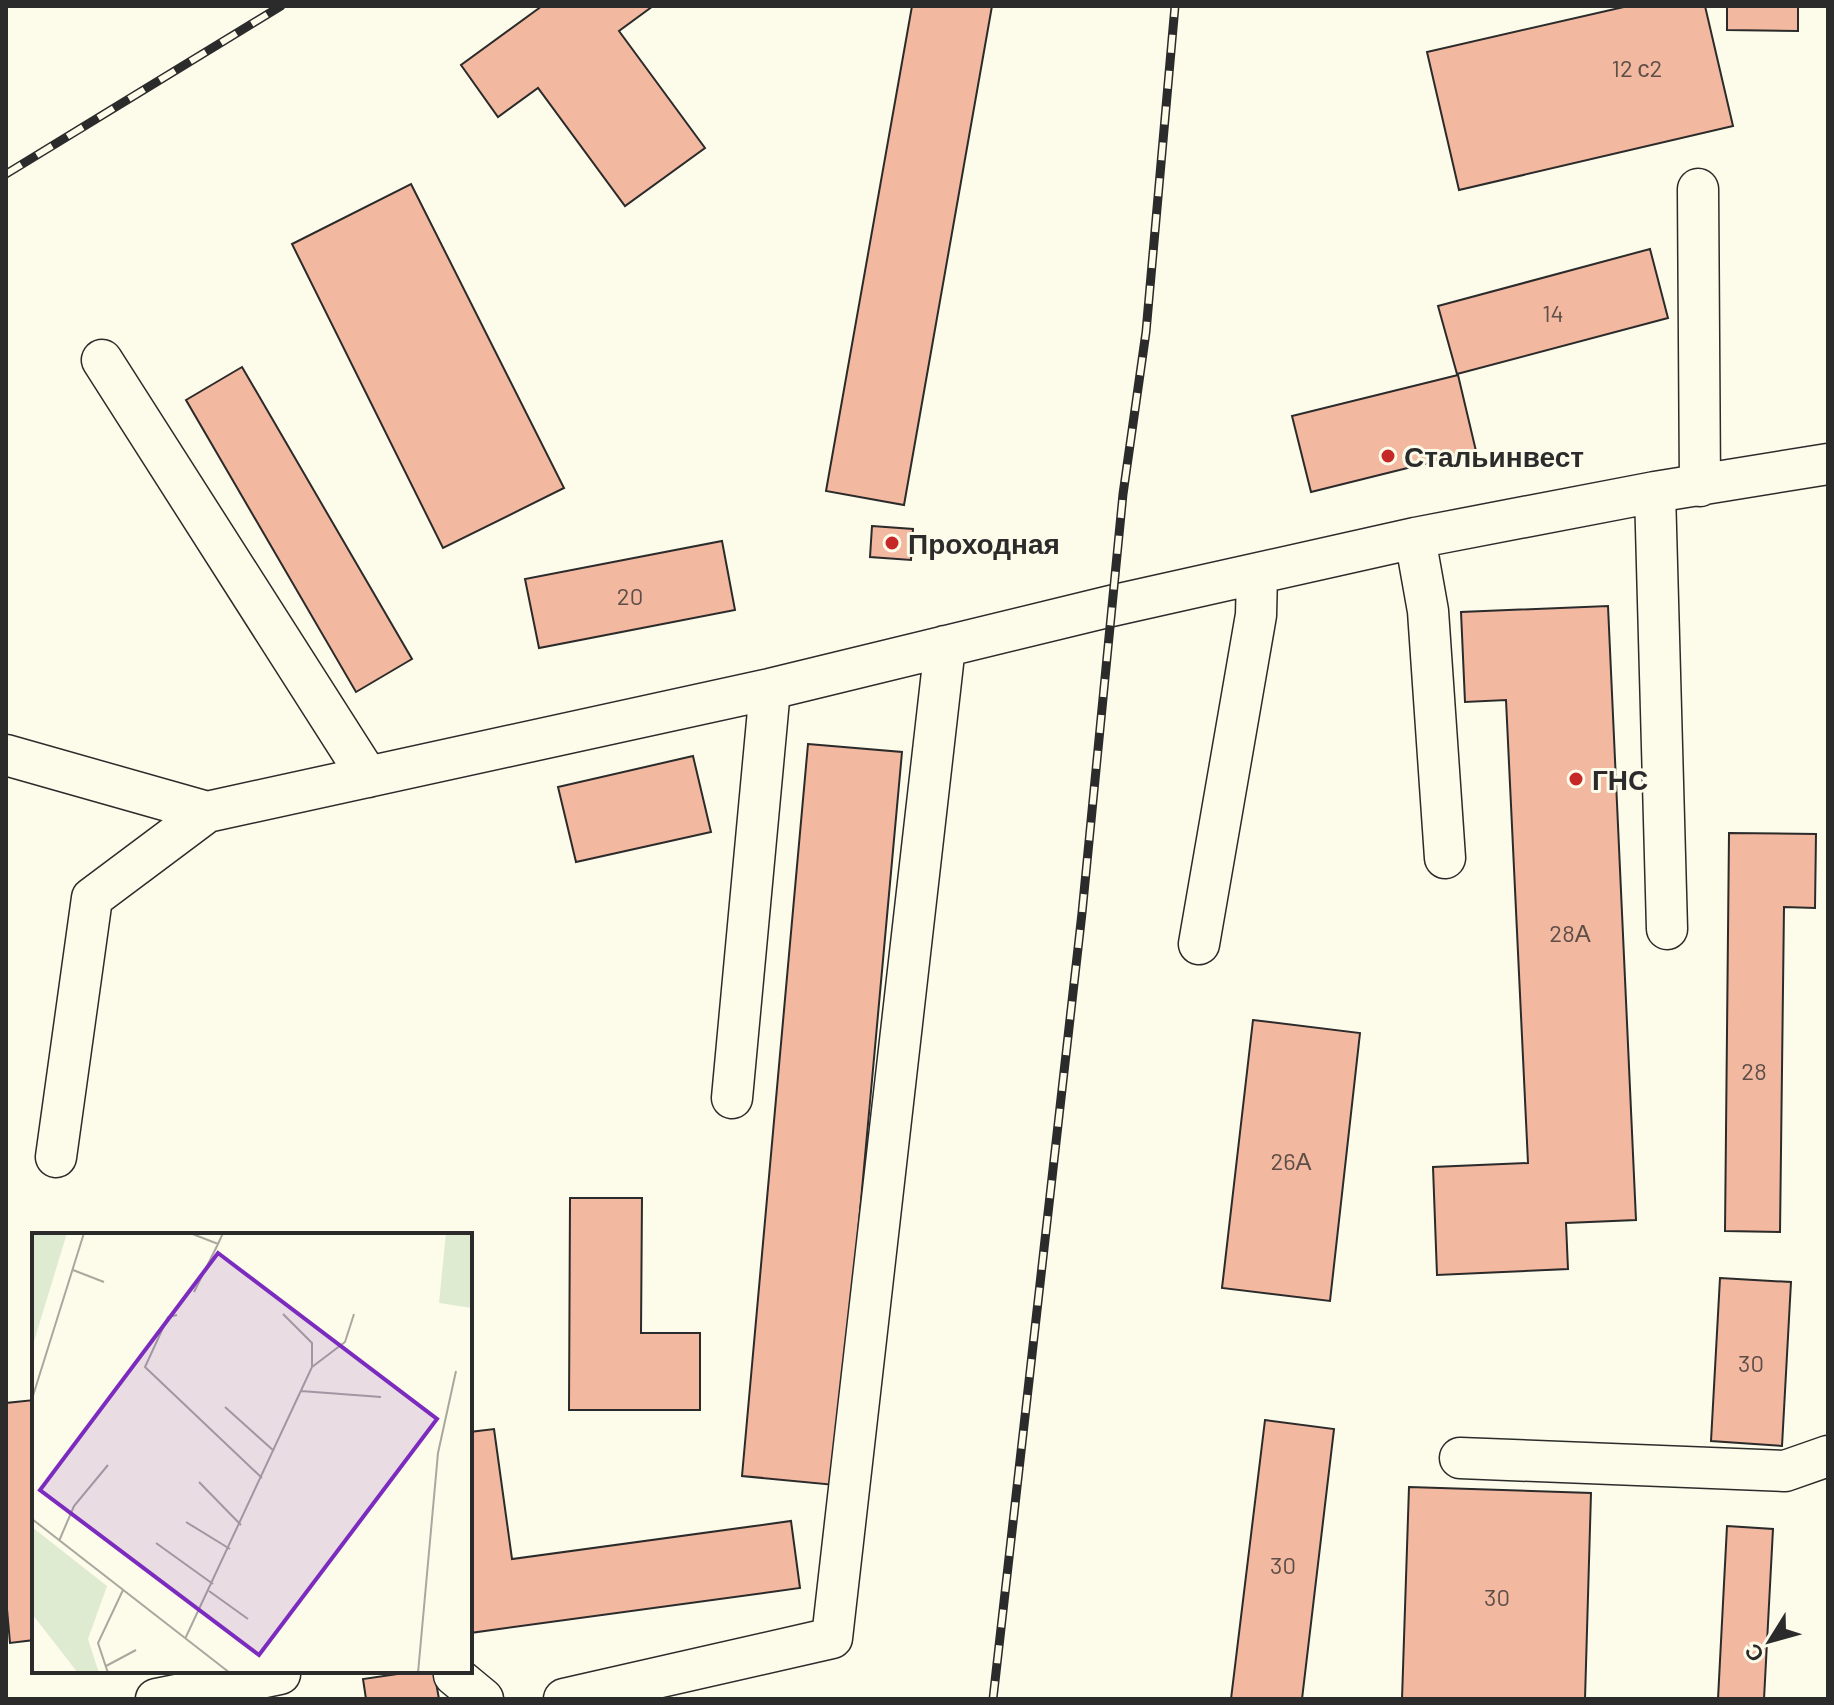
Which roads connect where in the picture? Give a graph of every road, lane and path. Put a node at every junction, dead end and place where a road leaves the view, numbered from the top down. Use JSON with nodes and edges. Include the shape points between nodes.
{"nodes":[{"id":1,"x":1698,"y":189,"type":"dead end"},
{"id":2,"x":102,"y":360,"type":"dead end"},
{"id":3,"x":1828,"y":464,"type":"edge"},
{"id":4,"x":1700,"y":486,"type":"junction"},
{"id":5,"x":1655,"y":492,"type":"junction"},
{"id":6,"x":1415,"y":538,"type":"junction"},
{"id":7,"x":1257,"y":574,"type":"junction"},
{"id":8,"x":945,"y":646,"type":"junction"},
{"id":9,"x":770,"y":689,"type":"junction"},
{"id":10,"x":6,"y":755,"type":"edge"},
{"id":11,"x":368,"y":777,"type":"junction"},
{"id":12,"x":207,"y":812,"type":"junction"},
{"id":13,"x":1445,"y":858,"type":"dead end"},
{"id":14,"x":1667,"y":929,"type":"dead end"},
{"id":15,"x":1199,"y":944,"type":"dead end"},
{"id":16,"x":732,"y":1098,"type":"dead end"},
{"id":17,"x":56,"y":1157,"type":"dead end"},
{"id":18,"x":1828,"y":1456,"type":"edge"},
{"id":19,"x":1460,"y":1458,"type":"dead end"},
{"id":20,"x":280,"y":1674,"type":"dead end"},
{"id":21,"x":156,"y":1699,"type":"edge"},
{"id":22,"x":564,"y":1699,"type":"edge"}],
"edges":[{"from":1,"to":4,"type":"street"},
{"from":2,"to":11,"type":"street"},
{"from":3,"to":4,"type":"street"},
{"from":4,"to":5,"type":"street"},
{"from":5,"to":6,"type":"street"},
{"from":5,"to":14,"type":"street"},
{"from":6,"to":7,"type":"street"},
{"from":6,"to":13,"type":"street","via":[[1428,611]]},
{"from":7,"to":8,"type":"street"},
{"from":7,"to":15,"type":"street","via":[[1256,615]]},
{"from":8,"to":9,"type":"street"},
{"from":8,"to":22,"type":"street","via":[[832,1638]]},
{"from":9,"to":11,"type":"street"},
{"from":9,"to":16,"type":"street"},
{"from":10,"to":12,"type":"street"},
{"from":11,"to":12,"type":"street"},
{"from":12,"to":17,"type":"street","via":[[92,898]]},
{"from":18,"to":19,"type":"street","via":[[1785,1471]]},
{"from":20,"to":21,"type":"street"}]}
